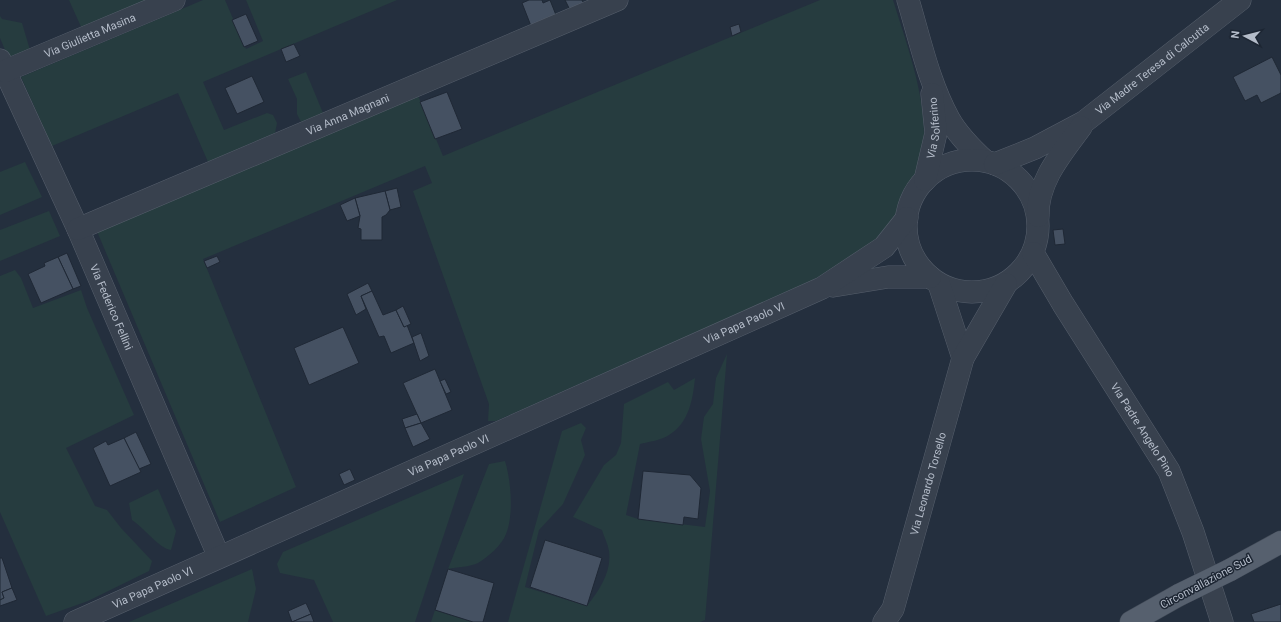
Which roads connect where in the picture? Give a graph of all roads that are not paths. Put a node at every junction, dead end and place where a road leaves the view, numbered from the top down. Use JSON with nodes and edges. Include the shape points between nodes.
{"nodes":[{"id":1,"x":174,"y":0,"type":"edge"},
{"id":2,"x":617,"y":0,"type":"edge"},
{"id":3,"x":908,"y":0,"type":"edge"},
{"id":4,"x":1240,"y":0,"type":"edge"},
{"id":5,"x":2,"y":66,"type":"edge"},
{"id":6,"x":930,"y":75,"type":"junction"},
{"id":7,"x":1084,"y":122,"type":"junction"},
{"id":8,"x":990,"y":163,"type":"junction"},
{"id":9,"x":925,"y":180,"type":"junction"},
{"id":10,"x":1038,"y":217,"type":"junction"},
{"id":11,"x":907,"y":218,"type":"junction"},
{"id":12,"x":78,"y":229,"type":"junction"},
{"id":13,"x":1033,"y":253,"type":"junction"},
{"id":14,"x":934,"y":280,"type":"junction"},
{"id":15,"x":1006,"y":284,"type":"junction"},
{"id":16,"x":822,"y":288,"type":"junction"},
{"id":17,"x":963,"y":358,"type":"junction"},
{"id":18,"x":1281,"y":542,"type":"edge"},
{"id":19,"x":219,"y":556,"type":"junction"},
{"id":20,"x":891,"y":618,"type":"edge"},
{"id":21,"x":75,"y":622,"type":"edge"},
{"id":22,"x":1131,"y":622,"type":"edge"},
{"id":23,"x":1222,"y":622,"type":"edge"}],
"edges":[{"from":1,"to":5,"type":"street","name":"Via Giulietta Masina"},
{"from":2,"to":12,"type":"street","name":"Via Anna Magnani"},
{"from":3,"to":6,"type":"street","name":"Via Solferino"},
{"from":4,"to":7,"type":"street","name":"Via Madre Teresa di Calcutta"},
{"from":5,"to":12,"type":"street","name":"Via Federico Fellini"},
{"from":6,"to":8,"type":"street","name":"Via Solferino","via":[[950,119],[971,148]]},
{"from":6,"to":9,"type":"street","name":"Via Solferino","via":[[936,133]]},
{"from":7,"to":8,"type":"street","name":"Via Madre Teresa di Calcutta","via":[[1035,148]]},
{"from":7,"to":10,"type":"street","name":"Via Madre Teresa di Calcutta","via":[[1047,176],[1038,202]]},
{"from":8,"to":9,"type":"street","via":[[969,160],[953,163]]},
{"from":8,"to":10,"type":"street","via":[[1011,172],[1024,185],[1033,200]]},
{"from":9,"to":11,"type":"street","via":[[910,204]]},
{"from":10,"to":13,"type":"street","via":[[1038,235]]},
{"from":11,"to":14,"type":"street","via":[[911,250],[918,265]]},
{"from":11,"to":16,"type":"street","name":"Via Papa Paolo VI","via":[[884,247]]},
{"from":12,"to":19,"type":"street","name":"Via Federico Fellini"},
{"from":13,"to":15,"type":"street","via":[[1022,270]]},
{"from":13,"to":23,"type":"street","name":"Via Padre Angelo Pino","via":[[1169,471],[1193,532]]},
{"from":14,"to":15,"type":"street","via":[[955,290],[972,293],[990,291]]},
{"from":14,"to":16,"type":"street","name":"Via Papa Paolo VI","via":[[888,277]]},
{"from":14,"to":17,"type":"street"},
{"from":15,"to":17,"type":"street","name":"Via Leonardo Torsello"},
{"from":16,"to":19,"type":"street","name":"Via Papa Paolo VI"},
{"from":17,"to":20,"type":"street","name":"Via Leonardo Torsello"},
{"from":18,"to":22,"type":"main road","name":"Circonvallazione Sud","bridge":true},
{"from":19,"to":21,"type":"street","name":"Via Papa Paolo VI"}]}
